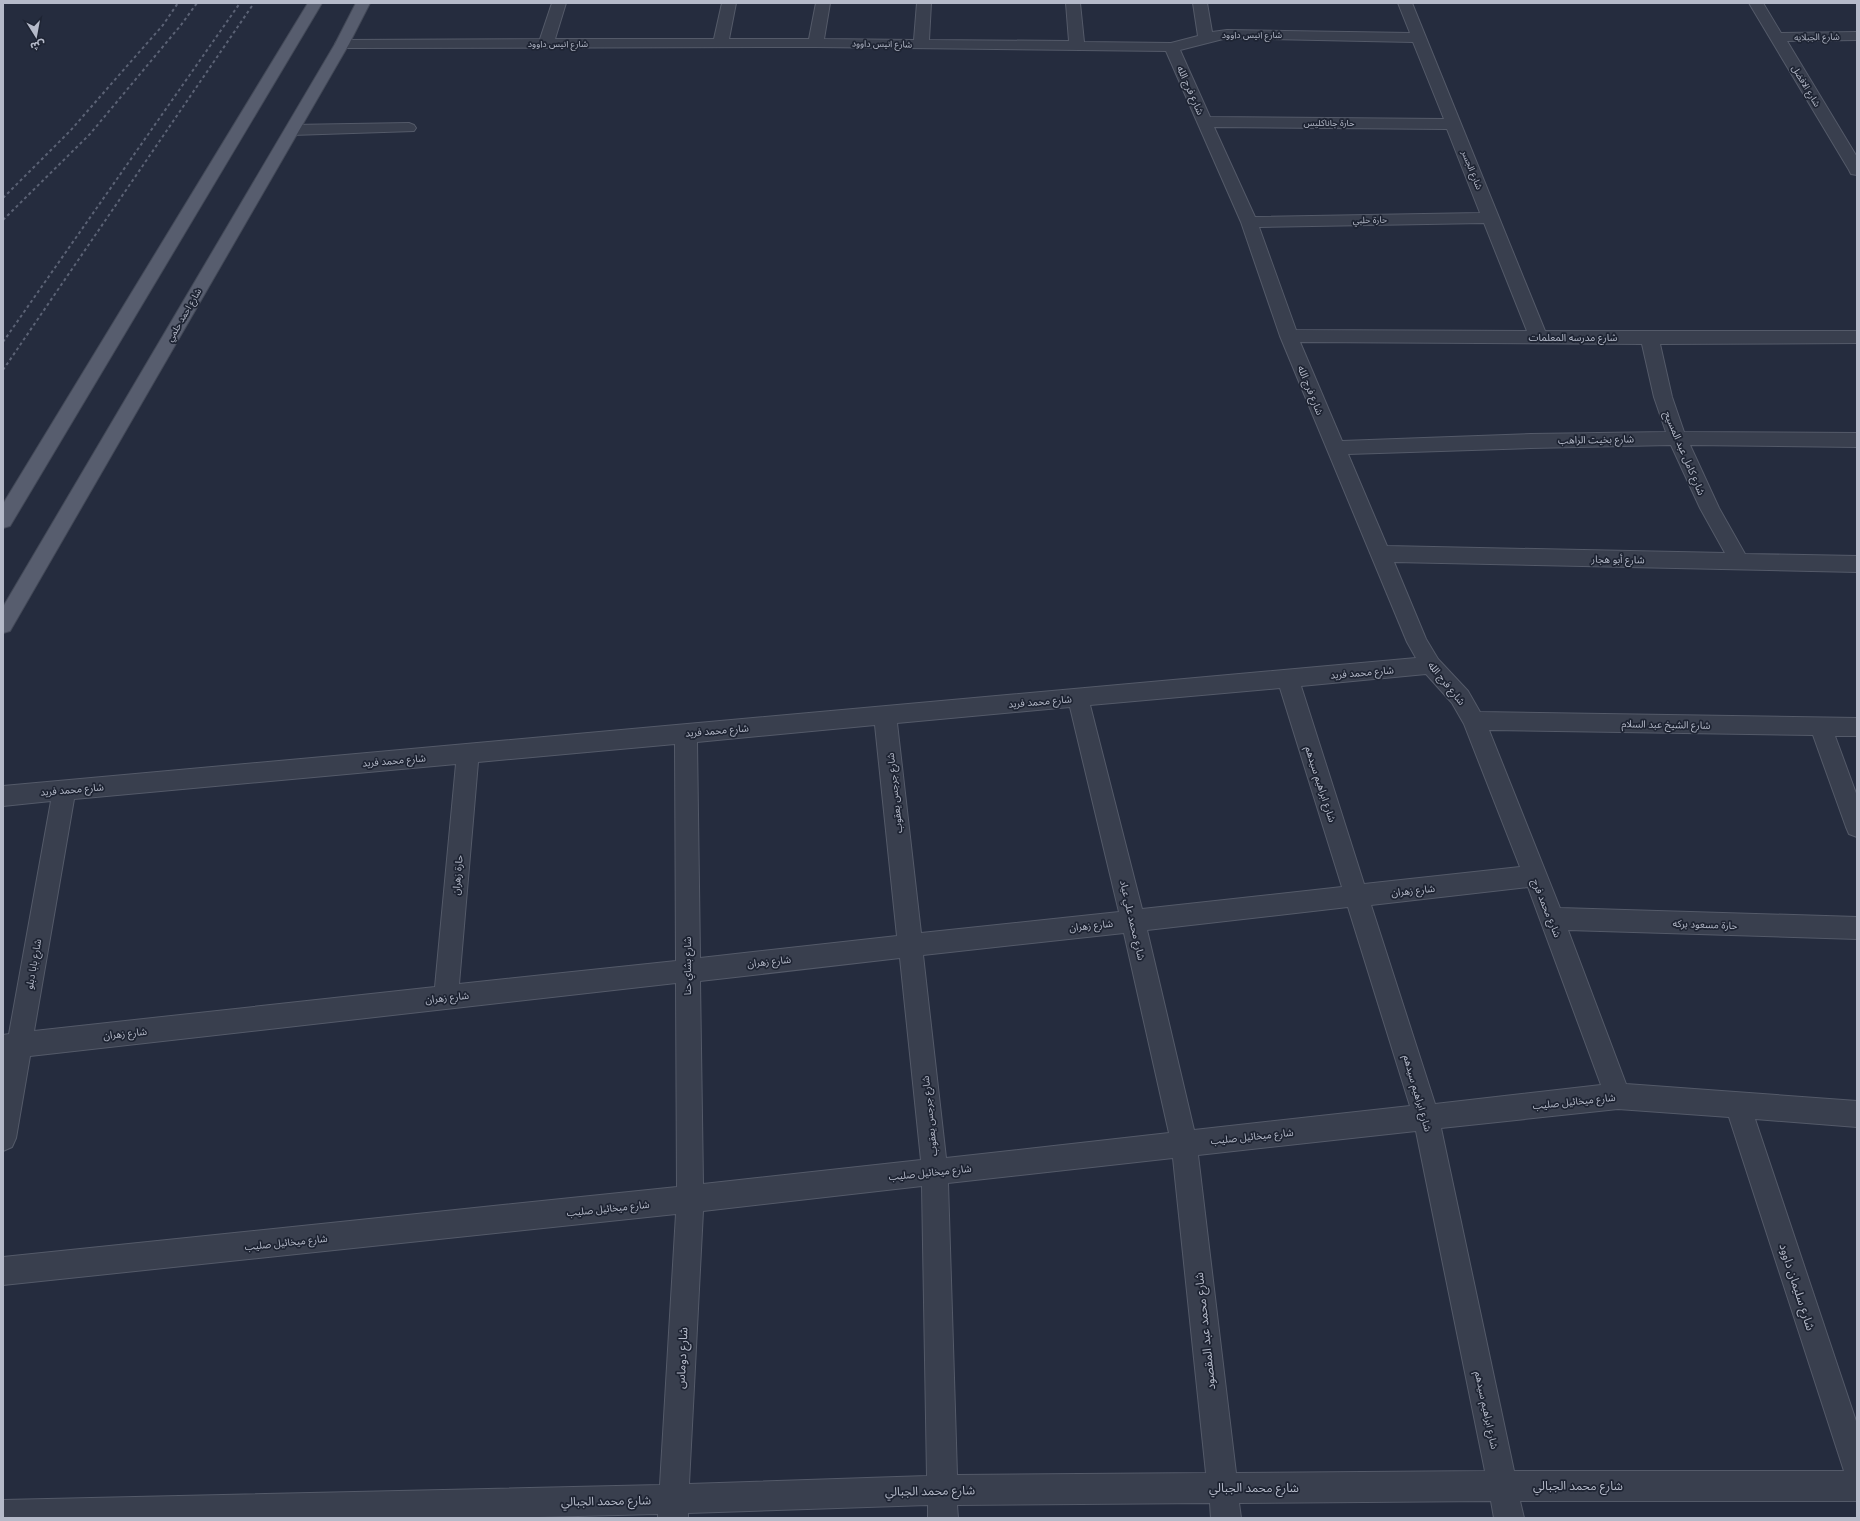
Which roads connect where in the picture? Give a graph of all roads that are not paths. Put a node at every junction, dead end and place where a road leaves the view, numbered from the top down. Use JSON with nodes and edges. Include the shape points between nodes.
{"nodes":[{"id":1,"x":314,"y":3,"type":"edge"},
{"id":2,"x":363,"y":3,"type":"edge"},
{"id":3,"x":559,"y":3,"type":"edge"},
{"id":4,"x":729,"y":3,"type":"edge"},
{"id":5,"x":824,"y":3,"type":"edge"},
{"id":6,"x":924,"y":3,"type":"edge"},
{"id":7,"x":1073,"y":3,"type":"edge"},
{"id":8,"x":1200,"y":3,"type":"edge"},
{"id":9,"x":1405,"y":3,"type":"edge"},
{"id":10,"x":1756,"y":3,"type":"edge"},
{"id":11,"x":1857,"y":36,"type":"edge"},
{"id":12,"x":1206,"y":37,"type":"junction"},
{"id":13,"x":1776,"y":37,"type":"junction"},
{"id":14,"x":1419,"y":38,"type":"junction"},
{"id":15,"x":722,"y":43,"type":"junction"},
{"id":16,"x":816,"y":43,"type":"junction"},
{"id":17,"x":342,"y":44,"type":"junction"},
{"id":18,"x":546,"y":44,"type":"junction"},
{"id":19,"x":921,"y":44,"type":"junction"},
{"id":20,"x":1077,"y":46,"type":"junction"},
{"id":21,"x":1171,"y":47,"type":"junction"},
{"id":22,"x":1205,"y":122,"type":"junction"},
{"id":23,"x":1453,"y":124,"type":"junction"},
{"id":24,"x":409,"y":128,"type":"dead end"},
{"id":25,"x":292,"y":130,"type":"junction"},
{"id":26,"x":1837,"y":137,"type":"junction"},
{"id":27,"x":1857,"y":138,"type":"edge"},
{"id":28,"x":1857,"y":170,"type":"edge"},
{"id":29,"x":1491,"y":218,"type":"junction"},
{"id":30,"x":1248,"y":222,"type":"junction"},
{"id":31,"x":1290,"y":336,"type":"junction"},
{"id":32,"x":1538,"y":337,"type":"junction"},
{"id":33,"x":1857,"y":337,"type":"edge"},
{"id":34,"x":1650,"y":338,"type":"junction"},
{"id":35,"x":1677,"y":438,"type":"junction"},
{"id":36,"x":1857,"y":440,"type":"edge"},
{"id":37,"x":1335,"y":448,"type":"junction"},
{"id":38,"x":3,"y":521,"type":"edge"},
{"id":39,"x":1380,"y":554,"type":"junction"},
{"id":40,"x":1739,"y":562,"type":"junction"},
{"id":41,"x":1857,"y":564,"type":"edge"},
{"id":42,"x":3,"y":625,"type":"edge"},
{"id":43,"x":1431,"y":665,"type":"junction"},
{"id":44,"x":1288,"y":678,"type":"junction"},
{"id":45,"x":1078,"y":698,"type":"junction"},
{"id":46,"x":885,"y":715,"type":"junction"},
{"id":47,"x":1474,"y":721,"type":"junction"},
{"id":48,"x":1821,"y":726,"type":"junction"},
{"id":49,"x":1857,"y":727,"type":"edge"},
{"id":50,"x":686,"y":733,"type":"junction"},
{"id":51,"x":468,"y":753,"type":"junction"},
{"id":52,"x":64,"y":790,"type":"junction"},
{"id":53,"x":3,"y":796,"type":"edge"},
{"id":54,"x":1857,"y":827,"type":"edge"},
{"id":55,"x":1535,"y":876,"type":"junction"},
{"id":56,"x":1357,"y":896,"type":"junction"},
{"id":57,"x":1552,"y":919,"type":"junction"},
{"id":58,"x":1133,"y":920,"type":"junction"},
{"id":59,"x":1857,"y":928,"type":"edge"},
{"id":60,"x":910,"y":945,"type":"junction"},
{"id":61,"x":687,"y":970,"type":"junction"},
{"id":62,"x":446,"y":997,"type":"junction"},
{"id":63,"x":11,"y":1046,"type":"edge"},
{"id":64,"x":1618,"y":1096,"type":"junction"},
{"id":65,"x":1738,"y":1105,"type":"junction"},
{"id":66,"x":1857,"y":1114,"type":"edge"},
{"id":67,"x":1426,"y":1117,"type":"junction"},
{"id":68,"x":3,"y":1138,"type":"edge"},
{"id":69,"x":1184,"y":1144,"type":"junction"},
{"id":70,"x":935,"y":1172,"type":"junction"},
{"id":71,"x":690,"y":1199,"type":"junction"},
{"id":72,"x":3,"y":1271,"type":"edge"},
{"id":73,"x":1857,"y":1468,"type":"edge"},
{"id":74,"x":1503,"y":1486,"type":"junction"},
{"id":75,"x":1857,"y":1486,"type":"edge"},
{"id":76,"x":1222,"y":1488,"type":"junction"},
{"id":77,"x":943,"y":1504,"type":"edge"},
{"id":78,"x":674,"y":1509,"type":"edge"},
{"id":79,"x":3,"y":1515,"type":"edge"},
{"id":80,"x":1226,"y":1518,"type":"edge"},
{"id":81,"x":1509,"y":1518,"type":"edge"}],
"edges":[{"from":1,"to":38,"type":"main road","via":[[293,42]]},
{"from":2,"to":17,"type":"main road","name":"شارع احمد حلمي"},
{"from":3,"to":18,"type":"street"},
{"from":4,"to":15,"type":"street"},
{"from":5,"to":16,"type":"street"},
{"from":6,"to":19,"type":"street"},
{"from":7,"to":20,"type":"street"},
{"from":8,"to":12,"type":"street"},
{"from":9,"to":14,"type":"street","name":"شارع الجسر"},
{"from":10,"to":13,"type":"street","name":"شارع الافضل"},
{"from":11,"to":13,"type":"street","name":"شارع الجبلايه"},
{"from":12,"to":14,"type":"street","name":"شارع انيس داوود","via":[[1227,34]]},
{"from":12,"to":21,"type":"street","name":"شارع انيس داوود","via":[[1184,46]]},
{"from":13,"to":26,"type":"street","name":"شارع الافضل"},
{"from":14,"to":23,"type":"street","name":"شارع الجسر"},
{"from":15,"to":16,"type":"street","name":"شارع انيس داوود"},
{"from":15,"to":18,"type":"street","name":"شارع انيس داوود"},
{"from":16,"to":19,"type":"street","name":"شارع انيس داوود"},
{"from":17,"to":18,"type":"street","name":"شارع انيس داوود"},
{"from":17,"to":25,"type":"main road","name":"شارع احمد حلمي"},
{"from":19,"to":20,"type":"street","name":"شارع انيس داوود"},
{"from":20,"to":21,"type":"street","name":"شارع انيس داوود"},
{"from":21,"to":22,"type":"street","name":"شارع فرج الله"},
{"from":22,"to":23,"type":"street","name":"حارة جاناكليس"},
{"from":22,"to":30,"type":"street","name":"شارع فرج الله"},
{"from":23,"to":29,"type":"street","name":"شارع الجسر"},
{"from":24,"to":25,"type":"lane"},
{"from":25,"to":42,"type":"main road","name":"شارع احمد حلمي"},
{"from":26,"to":27,"type":"street"},
{"from":26,"to":28,"type":"street","name":"شارع الافضل"},
{"from":29,"to":30,"type":"street","name":"حارة حلبي"},
{"from":29,"to":32,"type":"street","name":"شارع الجسر"},
{"from":30,"to":31,"type":"street","name":"شارع فرج الله"},
{"from":31,"to":32,"type":"street","name":"شارع مدرسه المعلمات"},
{"from":31,"to":37,"type":"street","name":"شارع فرج الله"},
{"from":32,"to":34,"type":"street","name":"شارع مدرسه المعلمات"},
{"from":33,"to":34,"type":"street","name":"شارع مدرسه المعلمات"},
{"from":34,"to":35,"type":"street","name":"شارع كامل عبد المسيح","via":[[1654,367]]},
{"from":35,"to":36,"type":"street","name":"شارع بخيت الراهب"},
{"from":35,"to":37,"type":"street","name":"شارع بخيت الراهب","via":[[1471,442]]},
{"from":35,"to":40,"type":"street","name":"شارع كامل عبد المسيح","via":[[1714,519]]},
{"from":37,"to":39,"type":"street","name":"شارع فرج الله"},
{"from":39,"to":40,"type":"street","name":"شارع أبو هجار"},
{"from":39,"to":43,"type":"street","name":"شارع فرج الله","via":[[1417,642]]},
{"from":40,"to":41,"type":"street","name":"شارع أبو هجار"},
{"from":43,"to":44,"type":"street","name":"شارع محمد فريد"},
{"from":43,"to":47,"type":"street","name":"شارع فرج الله","via":[[1460,697]]},
{"from":44,"to":45,"type":"street","name":"شارع محمد فريد"},
{"from":44,"to":56,"type":"street","name":"شارع ابراهيم سيدهم"},
{"from":45,"to":46,"type":"street","name":"شارع محمد فريد"},
{"from":45,"to":58,"type":"street","name":"شارع محمد علي عياد"},
{"from":46,"to":50,"type":"street","name":"شارع محمد فريد"},
{"from":46,"to":60,"type":"street","name":"شارع جرجس يعقوب"},
{"from":47,"to":48,"type":"street","name":"شارع الشيخ عبد السلام"},
{"from":47,"to":55,"type":"street","name":"شارع محمد فرج"},
{"from":48,"to":49,"type":"street","name":"شارع الشيخ عبد السلام"},
{"from":48,"to":54,"type":"street"},
{"from":50,"to":51,"type":"street","name":"شارع محمد فريد"},
{"from":50,"to":61,"type":"street","name":"شارع بشاي حنا"},
{"from":51,"to":52,"type":"street","name":"شارع محمد فريد"},
{"from":51,"to":62,"type":"street","name":"حارة زهران"},
{"from":52,"to":53,"type":"street","name":"شارع محمد فريد"},
{"from":52,"to":63,"type":"street","name":"شارع بابا دبلو"},
{"from":55,"to":56,"type":"street","name":"شارع زهران"},
{"from":55,"to":57,"type":"street","name":"شارع محمد فرج"},
{"from":56,"to":58,"type":"street","name":"شارع زهران"},
{"from":56,"to":67,"type":"street","name":"شارع ابراهيم سيدهم"},
{"from":57,"to":59,"type":"street","name":"حارة مسعود بركه"},
{"from":57,"to":64,"type":"street","name":"شارع محمد فرج"},
{"from":58,"to":60,"type":"street","name":"شارع زهران"},
{"from":58,"to":69,"type":"street","name":"شارع محمد علي عياد"},
{"from":60,"to":61,"type":"street","name":"شارع زهران"},
{"from":60,"to":70,"type":"street","name":"شارع جرجس يعقوب"},
{"from":61,"to":62,"type":"street","name":"شارع زهران"},
{"from":61,"to":71,"type":"street","name":"شارع بشاي حنا"},
{"from":62,"to":63,"type":"street","name":"شارع زهران"},
{"from":63,"to":68,"type":"street","name":"شارع بابا دبلو"},
{"from":64,"to":65,"type":"street","name":"شارع ميخائيل صليب"},
{"from":64,"to":67,"type":"street","name":"شارع ميخائيل صليب"},
{"from":65,"to":66,"type":"street","name":"شارع ميخائيل صليب"},
{"from":65,"to":73,"type":"street","name":"شارع سليمان داوود"},
{"from":67,"to":69,"type":"street","name":"شارع ميخائيل صليب"},
{"from":67,"to":74,"type":"street","name":"شارع ابراهيم سيدهم"},
{"from":69,"to":70,"type":"street","name":"شارع ميخائيل صليب"},
{"from":69,"to":76,"type":"street","name":"شارع محمد عبد المقصود"},
{"from":70,"to":71,"type":"street","name":"شارع ميخائيل صليب"},
{"from":70,"to":77,"type":"street","name":"شارع جرجس يعقوب"},
{"from":71,"to":72,"type":"street","name":"شارع ميخائيل صليب"},
{"from":71,"to":78,"type":"street","name":"شارع دوماس"},
{"from":74,"to":75,"type":"street","name":"شارع محمد الجبالي"},
{"from":74,"to":76,"type":"street","name":"شارع محمد الجبالي"},
{"from":74,"to":81,"type":"street","name":"شارع ابراهيم سيدهم"},
{"from":76,"to":77,"type":"street","name":"شارع محمد الجبالي"},
{"from":76,"to":80,"type":"street","name":"شارع محمد عبد المقصود"},
{"from":77,"to":78,"type":"street","name":"شارع محمد الجبالي"},
{"from":78,"to":79,"type":"street","name":"شارع محمد الجبالي"}]}
